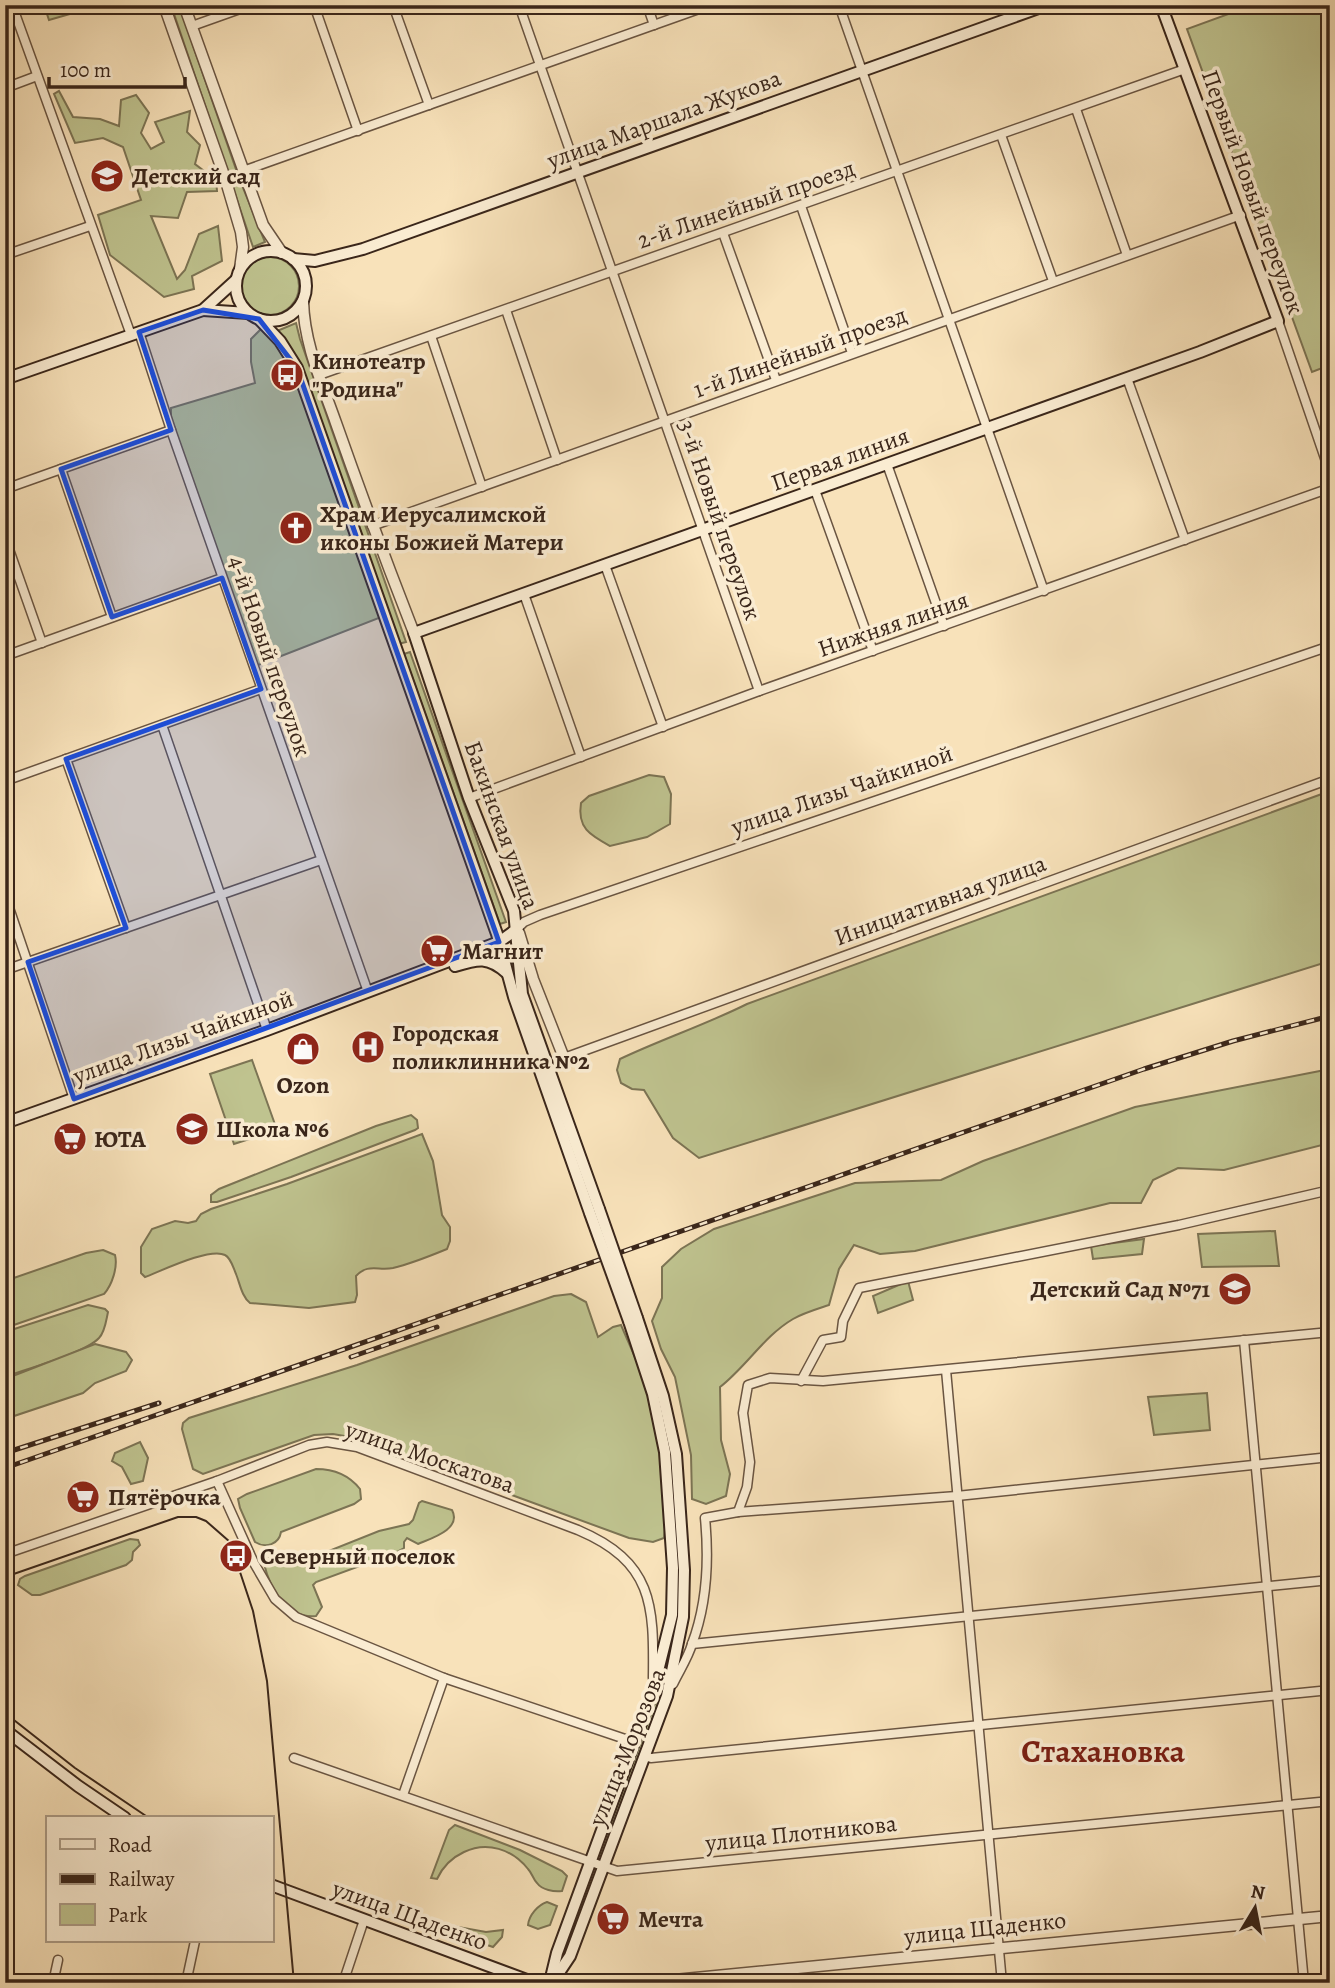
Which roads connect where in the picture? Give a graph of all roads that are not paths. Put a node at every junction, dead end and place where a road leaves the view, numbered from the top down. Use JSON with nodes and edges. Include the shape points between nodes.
{"nodes":[{"id":1,"x":12,"y":5,"type":"edge"},
{"id":2,"x":164,"y":5,"type":"edge"},
{"id":3,"x":184,"y":5,"type":"edge"},
{"id":4,"x":251,"y":5,"type":"edge"},
{"id":5,"x":314,"y":5,"type":"edge"},
{"id":6,"x":393,"y":5,"type":"edge"},
{"id":7,"x":519,"y":5,"type":"edge"},
{"id":8,"x":646,"y":5,"type":"edge"},
{"id":9,"x":710,"y":5,"type":"edge"},
{"id":10,"x":839,"y":5,"type":"edge"},
{"id":11,"x":1047,"y":5,"type":"edge"},
{"id":12,"x":1161,"y":5,"type":"edge"},
{"id":13,"x":654,"y":25,"type":"junction"},
{"id":14,"x":192,"y":26,"type":"junction"},
{"id":15,"x":541,"y":66,"type":"junction"},
{"id":16,"x":1185,"y":69,"type":"junction"},
{"id":17,"x":862,"y":71,"type":"junction"},
{"id":18,"x":37,"y":76,"type":"junction"},
{"id":19,"x":5,"y":88,"type":"edge"},
{"id":20,"x":429,"y":105,"type":"junction"},
{"id":21,"x":1076,"y":109,"type":"junction"},
{"id":22,"x":358,"y":131,"type":"junction"},
{"id":23,"x":1001,"y":135,"type":"junction"},
{"id":24,"x":243,"y":171,"type":"junction"},
{"id":25,"x":577,"y":172,"type":"junction"},
{"id":26,"x":897,"y":172,"type":"junction"},
{"id":27,"x":801,"y":206,"type":"junction"},
{"id":28,"x":1241,"y":215,"type":"junction"},
{"id":29,"x":90,"y":226,"type":"junction"},
{"id":30,"x":723,"y":233,"type":"junction"},
{"id":31,"x":282,"y":253,"type":"junction"},
{"id":32,"x":1127,"y":254,"type":"junction"},
{"id":33,"x":5,"y":255,"type":"edge"},
{"id":34,"x":293,"y":260,"type":"junction"},
{"id":35,"x":612,"y":272,"type":"junction"},
{"id":36,"x":238,"y":275,"type":"junction"},
{"id":37,"x":1052,"y":281,"type":"junction"},
{"id":38,"x":303,"y":301,"type":"junction"},
{"id":39,"x":203,"y":310,"type":"junction"},
{"id":40,"x":506,"y":310,"type":"junction"},
{"id":41,"x":253,"y":316,"type":"junction"},
{"id":42,"x":949,"y":319,"type":"junction"},
{"id":43,"x":1278,"y":321,"type":"junction"},
{"id":44,"x":135,"y":334,"type":"junction"},
{"id":45,"x":431,"y":337,"type":"junction"},
{"id":46,"x":852,"y":353,"type":"junction"},
{"id":47,"x":319,"y":375,"type":"junction"},
{"id":48,"x":1127,"y":378,"type":"junction"},
{"id":49,"x":5,"y":379,"type":"edge"},
{"id":50,"x":776,"y":380,"type":"junction"},
{"id":51,"x":664,"y":421,"type":"junction"},
{"id":52,"x":987,"y":428,"type":"junction"},
{"id":53,"x":171,"y":430,"type":"junction"},
{"id":54,"x":557,"y":460,"type":"junction"},
{"id":55,"x":887,"y":464,"type":"junction"},
{"id":56,"x":61,"y":469,"type":"junction"},
{"id":57,"x":1330,"y":473,"type":"edge"},
{"id":58,"x":482,"y":487,"type":"junction"},
{"id":59,"x":1330,"y":488,"type":"edge"},
{"id":60,"x":5,"y":489,"type":"edge"},
{"id":61,"x":815,"y":490,"type":"junction"},
{"id":62,"x":372,"y":526,"type":"junction"},
{"id":63,"x":703,"y":530,"type":"junction"},
{"id":64,"x":5,"y":538,"type":"edge"},
{"id":65,"x":1185,"y":540,"type":"junction"},
{"id":66,"x":605,"y":565,"type":"junction"},
{"id":67,"x":222,"y":578,"type":"junction"},
{"id":68,"x":1044,"y":591,"type":"junction"},
{"id":69,"x":524,"y":594,"type":"junction"},
{"id":70,"x":112,"y":617,"type":"junction"},
{"id":71,"x":944,"y":626,"type":"junction"},
{"id":72,"x":414,"y":634,"type":"junction"},
{"id":73,"x":41,"y":643,"type":"junction"},
{"id":74,"x":1330,"y":646,"type":"edge"},
{"id":75,"x":873,"y":651,"type":"junction"},
{"id":76,"x":5,"y":656,"type":"edge"},
{"id":77,"x":261,"y":690,"type":"junction"},
{"id":78,"x":759,"y":691,"type":"junction"},
{"id":79,"x":162,"y":725,"type":"junction"},
{"id":80,"x":663,"y":727,"type":"junction"},
{"id":81,"x":581,"y":757,"type":"junction"},
{"id":82,"x":66,"y":759,"type":"junction"},
{"id":83,"x":1330,"y":779,"type":"edge"},
{"id":84,"x":5,"y":781,"type":"edge"},
{"id":85,"x":469,"y":798,"type":"junction"},
{"id":86,"x":321,"y":860,"type":"junction"},
{"id":87,"x":220,"y":895,"type":"junction"},
{"id":88,"x":5,"y":896,"type":"edge"},
{"id":89,"x":126,"y":928,"type":"junction"},
{"id":90,"x":517,"y":929,"type":"junction"},
{"id":91,"x":499,"y":942,"type":"junction"},
{"id":92,"x":28,"y":962,"type":"junction"},
{"id":93,"x":5,"y":970,"type":"edge"},
{"id":94,"x":533,"y":979,"type":"junction"},
{"id":95,"x":513,"y":981,"type":"junction"},
{"id":96,"x":371,"y":991,"type":"junction"},
{"id":97,"x":267,"y":1030,"type":"junction"},
{"id":98,"x":564,"y":1058,"type":"joint"},
{"id":99,"x":74,"y":1099,"type":"junction"},
{"id":100,"x":5,"y":1123,"type":"edge"},
{"id":101,"x":1330,"y":1190,"type":"edge"},
{"id":102,"x":633,"y":1319,"type":"junction"},
{"id":103,"x":1330,"y":1332,"type":"edge"},
{"id":104,"x":1244,"y":1340,"type":"junction"},
{"id":105,"x":946,"y":1370,"type":"junction"},
{"id":106,"x":801,"y":1381,"type":"junction"},
{"id":107,"x":1330,"y":1457,"type":"edge"},
{"id":108,"x":1256,"y":1464,"type":"junction"},
{"id":109,"x":217,"y":1481,"type":"junction"},
{"id":110,"x":957,"y":1496,"type":"junction"},
{"id":111,"x":738,"y":1512,"type":"junction"},
{"id":112,"x":5,"y":1554,"type":"edge"},
{"id":113,"x":1330,"y":1580,"type":"edge"},
{"id":114,"x":1267,"y":1586,"type":"junction"},
{"id":115,"x":968,"y":1616,"type":"junction"},
{"id":116,"x":692,"y":1644,"type":"junction"},
{"id":117,"x":444,"y":1678,"type":"junction"},
{"id":118,"x":1330,"y":1690,"type":"edge"},
{"id":119,"x":653,"y":1691,"type":"junction"},
{"id":120,"x":667,"y":1696,"type":"junction"},
{"id":121,"x":1277,"y":1696,"type":"junction"},
{"id":122,"x":978,"y":1725,"type":"junction"},
{"id":123,"x":5,"y":1730,"type":"edge"},
{"id":124,"x":634,"y":1742,"type":"junction"},
{"id":125,"x":644,"y":1756,"type":"junction"},
{"id":126,"x":294,"y":1758,"type":"dead end"},
{"id":127,"x":403,"y":1795,"type":"junction"},
{"id":128,"x":1330,"y":1801,"type":"edge"},
{"id":129,"x":1287,"y":1805,"type":"junction"},
{"id":130,"x":122,"y":1816,"type":"edge"},
{"id":131,"x":988,"y":1834,"type":"junction"},
{"id":132,"x":589,"y":1862,"type":"junction"},
{"id":133,"x":603,"y":1867,"type":"junction"},
{"id":134,"x":273,"y":1886,"type":"edge"},
{"id":135,"x":1330,"y":1916,"type":"edge"},
{"id":136,"x":1298,"y":1919,"type":"junction"},
{"id":137,"x":364,"y":1920,"type":"junction"},
{"id":138,"x":195,"y":1942,"type":"edge"},
{"id":139,"x":998,"y":1948,"type":"junction"},
{"id":140,"x":58,"y":1959,"type":"dead end"},
{"id":141,"x":53,"y":1983,"type":"edge"},
{"id":142,"x":186,"y":1983,"type":"edge"},
{"id":143,"x":343,"y":1983,"type":"edge"},
{"id":144,"x":535,"y":1983,"type":"edge"},
{"id":145,"x":551,"y":1983,"type":"edge"},
{"id":146,"x":644,"y":1983,"type":"edge"},
{"id":147,"x":1002,"y":1983,"type":"edge"},
{"id":148,"x":1304,"y":1983,"type":"edge"}],
"edges":[{"from":1,"to":18,"type":"street","name":"4-й Новый переулок"},
{"from":2,"to":36,"type":"street","via":[[241,232]]},
{"from":3,"to":14,"type":"street"},
{"from":4,"to":14,"type":"street"},
{"from":5,"to":22,"type":"street"},
{"from":6,"to":20,"type":"street"},
{"from":7,"to":15,"type":"street","name":"3-й Новый переулок"},
{"from":8,"to":13,"type":"street"},
{"from":9,"to":13,"type":"street"},
{"from":10,"to":17,"type":"street"},
{"from":11,"to":17,"type":"main road","name":"улица Маршала Жукова"},
{"from":12,"to":16,"type":"main road","name":"Первый Новый переулок"},
{"from":13,"to":15,"type":"street"},
{"from":14,"to":24,"type":"street"},
{"from":15,"to":20,"type":"street"},
{"from":15,"to":25,"type":"street","name":"3-й Новый переулок"},
{"from":16,"to":21,"type":"street","name":"2-й Линейный проезд"},
{"from":16,"to":28,"type":"main road","name":"Первый Новый переулок"},
{"from":17,"to":25,"type":"main road","name":"улица Маршала Жукова"},
{"from":17,"to":26,"type":"street"},
{"from":18,"to":19,"type":"street"},
{"from":18,"to":29,"type":"street","name":"4-й Новый переулок"},
{"from":20,"to":22,"type":"street"},
{"from":21,"to":23,"type":"street","name":"2-й Линейный проезд"},
{"from":21,"to":32,"type":"street"},
{"from":22,"to":24,"type":"street"},
{"from":23,"to":26,"type":"street","name":"2-й Линейный проезд"},
{"from":23,"to":37,"type":"street"},
{"from":24,"to":31,"type":"street","via":[[263,225]]},
{"from":25,"to":34,"type":"main road","name":"улица Маршала Жукова","via":[[352,253],[315,261]]},
{"from":25,"to":35,"type":"street","name":"3-й Новый переулок"},
{"from":26,"to":27,"type":"street","name":"2-й Линейный проезд"},
{"from":26,"to":42,"type":"street"},
{"from":27,"to":30,"type":"street","name":"2-й Линейный проезд"},
{"from":27,"to":46,"type":"street"},
{"from":28,"to":32,"type":"street","name":"1-й Линейный проезд"},
{"from":28,"to":43,"type":"main road","name":"Первый Новый переулок"},
{"from":29,"to":33,"type":"street"},
{"from":29,"to":44,"type":"street","name":"4-й Новый переулок"},
{"from":30,"to":35,"type":"street","name":"2-й Линейный проезд"},
{"from":30,"to":50,"type":"street"},
{"from":31,"to":34,"type":"main road"},
{"from":31,"to":36,"type":"main road","via":[[259,254],[248,260]]},
{"from":32,"to":37,"type":"street","name":"1-й Линейный проезд"},
{"from":34,"to":38,"type":"main road","via":[[305,280]]},
{"from":35,"to":40,"type":"street","name":"2-й Линейный проезд"},
{"from":35,"to":51,"type":"street","name":"3-й Новый переулок"},
{"from":36,"to":39,"type":"main road"},
{"from":36,"to":41,"type":"main road","via":[[240,304]]},
{"from":37,"to":42,"type":"street","name":"1-й Линейный проезд"},
{"from":38,"to":41,"type":"main road","via":[[283,319]]},
{"from":38,"to":47,"type":"street","name":"Бакинская улица","via":[[305,334]]},
{"from":39,"to":41,"type":"main road"},
{"from":39,"to":44,"type":"main road"},
{"from":40,"to":45,"type":"street","name":"2-й Линейный проезд"},
{"from":40,"to":54,"type":"street"},
{"from":41,"to":91,"type":"main road","name":"Бакинская улица","via":[[280,341],[297,368]]},
{"from":42,"to":46,"type":"street","name":"1-й Линейный проезд"},
{"from":42,"to":52,"type":"street"},
{"from":43,"to":48,"type":"main road","name":"Первая линия"},
{"from":43,"to":57,"type":"street","name":"Первый Новый переулок"},
{"from":44,"to":49,"type":"main road"},
{"from":44,"to":53,"type":"street","name":"4-й Новый переулок"},
{"from":45,"to":47,"type":"street","name":"2-й Линейный проезд"},
{"from":45,"to":58,"type":"street"},
{"from":46,"to":50,"type":"street","name":"1-й Линейный проезд"},
{"from":47,"to":62,"type":"street","name":"Бакинская улица"},
{"from":48,"to":52,"type":"main road","name":"Первая линия"},
{"from":48,"to":65,"type":"street"},
{"from":50,"to":51,"type":"street","name":"1-й Линейный проезд"},
{"from":51,"to":54,"type":"street","name":"1-й Линейный проезд"},
{"from":51,"to":63,"type":"street","name":"3-й Новый переулок"},
{"from":52,"to":55,"type":"main road","name":"Первая линия"},
{"from":52,"to":68,"type":"street"},
{"from":53,"to":56,"type":"street"},
{"from":53,"to":67,"type":"street","name":"4-й Новый переулок"},
{"from":54,"to":58,"type":"street","name":"1-й Линейный проезд"},
{"from":55,"to":61,"type":"main road","name":"Первая линия"},
{"from":55,"to":71,"type":"street"},
{"from":56,"to":60,"type":"street"},
{"from":56,"to":70,"type":"street"},
{"from":58,"to":62,"type":"street","name":"1-й Линейный проезд"},
{"from":59,"to":65,"type":"street","name":"Нижняя линия"},
{"from":61,"to":63,"type":"main road","name":"Первая линия"},
{"from":61,"to":75,"type":"street"},
{"from":62,"to":72,"type":"street","name":"Бакинская улица"},
{"from":63,"to":66,"type":"main road","name":"Первая линия"},
{"from":63,"to":78,"type":"street","name":"3-й Новый переулок"},
{"from":64,"to":73,"type":"street"},
{"from":65,"to":68,"type":"street","name":"Нижняя линия"},
{"from":66,"to":69,"type":"main road","name":"Первая линия"},
{"from":66,"to":80,"type":"street"},
{"from":67,"to":70,"type":"street"},
{"from":67,"to":77,"type":"street","name":"4-й Новый переулок"},
{"from":68,"to":71,"type":"street","name":"Нижняя линия"},
{"from":69,"to":72,"type":"main road","name":"Первая линия"},
{"from":69,"to":81,"type":"street"},
{"from":70,"to":73,"type":"street"},
{"from":71,"to":75,"type":"street","name":"Нижняя линия"},
{"from":72,"to":85,"type":"main road","name":"Бакинская улица"},
{"from":73,"to":76,"type":"street"},
{"from":74,"to":90,"type":"street","name":"улица Лизы Чайкиной","via":[[540,915]]},
{"from":75,"to":78,"type":"street","name":"Нижняя линия"},
{"from":77,"to":79,"type":"street"},
{"from":77,"to":86,"type":"street","name":"4-й Новый переулок"},
{"from":78,"to":80,"type":"street","name":"Нижняя линия"},
{"from":79,"to":82,"type":"street"},
{"from":79,"to":87,"type":"street"},
{"from":80,"to":81,"type":"street","name":"Нижняя линия"},
{"from":81,"to":85,"type":"street","name":"Нижняя линия"},
{"from":82,"to":84,"type":"street"},
{"from":82,"to":89,"type":"street"},
{"from":83,"to":98,"type":"street","name":"Инициативная улица"},
{"from":85,"to":90,"type":"main road","name":"Бакинская улица"},
{"from":86,"to":87,"type":"street"},
{"from":86,"to":96,"type":"street","name":"4-й Новый переулок"},
{"from":87,"to":89,"type":"street"},
{"from":87,"to":97,"type":"street"},
{"from":88,"to":92,"type":"street"},
{"from":89,"to":92,"type":"street"},
{"from":90,"to":91,"type":"main road","name":"улица Лизы Чайкиной"},
{"from":90,"to":94,"type":"street"},
{"from":90,"to":95,"type":"main road","name":"Бакинская улица"},
{"from":91,"to":95,"type":"main road","name":"Бакинская улица"},
{"from":91,"to":96,"type":"main road","name":"улица Лизы Чайкиной"},
{"from":92,"to":93,"type":"street"},
{"from":92,"to":99,"type":"street"},
{"from":94,"to":95,"type":"street"},
{"from":94,"to":98,"type":"street"},
{"from":95,"to":96,"type":"main road","name":"улица Лизы Чайкиной","via":[[492,962],[479,960]]},
{"from":95,"to":102,"type":"main road","name":"Бакинская улица","bridge":true,"via":[[523,995]]},
{"from":96,"to":97,"type":"main road","name":"улица Лизы Чайкиной"},
{"from":97,"to":99,"type":"main road","name":"улица Лизы Чайкиной"},
{"from":99,"to":100,"type":"main road","name":"улица Лизы Чайкиной"},
{"from":101,"to":106,"type":"street","via":[[859,1289],[843,1321],[841,1337],[823,1340]]},
{"from":102,"to":119,"type":"main road","name":"Бакинская улица","via":[[661,1426],[674,1577],[672,1615]]},
{"from":102,"to":120,"type":"main road","name":"Бакинская улица","via":[[663,1396],[678,1471],[684,1588]]},
{"from":103,"to":104,"type":"street"},
{"from":104,"to":105,"type":"street"},
{"from":104,"to":108,"type":"street"},
{"from":105,"to":106,"type":"street"},
{"from":105,"to":110,"type":"street"},
{"from":106,"to":111,"type":"street","via":[[770,1378],[748,1385],[743,1413],[750,1462]]},
{"from":107,"to":108,"type":"street"},
{"from":108,"to":110,"type":"street"},
{"from":108,"to":114,"type":"street"},
{"from":109,"to":112,"type":"street","name":"улица Москатова"},
{"from":109,"to":117,"type":"street","via":[[254,1563],[286,1610]]},
{"from":109,"to":119,"type":"street","name":"улица Москатова","via":[[309,1445],[342,1443],[599,1539],[627,1560],[646,1595],[653,1629]]},
{"from":110,"to":111,"type":"street"},
{"from":110,"to":115,"type":"street"},
{"from":111,"to":116,"type":"street","name":"улица Морозова","via":[[705,1518],[704,1592]]},
{"from":113,"to":114,"type":"street"},
{"from":114,"to":115,"type":"street"},
{"from":114,"to":121,"type":"street"},
{"from":115,"to":116,"type":"street"},
{"from":115,"to":122,"type":"street"},
{"from":116,"to":120,"type":"street","name":"улица Морозова"},
{"from":117,"to":124,"type":"street"},
{"from":117,"to":127,"type":"street"},
{"from":118,"to":121,"type":"street"},
{"from":119,"to":124,"type":"main road","name":"улица Морозова"},
{"from":120,"to":125,"type":"main road","name":"улица Морозова"},
{"from":121,"to":122,"type":"street"},
{"from":121,"to":129,"type":"street"},
{"from":122,"to":125,"type":"street"},
{"from":122,"to":131,"type":"street"},
{"from":123,"to":130,"type":"main road"},
{"from":124,"to":132,"type":"main road","name":"улица Морозова"},
{"from":125,"to":133,"type":"main road","name":"улица Морозова"},
{"from":126,"to":127,"type":"street","name":"улица Плотникова"},
{"from":127,"to":132,"type":"street","name":"улица Плотникова"},
{"from":128,"to":129,"type":"street","name":"улица Плотникова"},
{"from":129,"to":131,"type":"street","name":"улица Плотникова"},
{"from":129,"to":136,"type":"street"},
{"from":131,"to":133,"type":"street","name":"улица Плотникова","via":[[617,1871]]},
{"from":131,"to":139,"type":"street"},
{"from":132,"to":133,"type":"street","name":"улица Плотникова"},
{"from":132,"to":145,"type":"main road","name":"улица Морозова","via":[[556,1953]]},
{"from":133,"to":145,"type":"main road","name":"улица Морозова","via":[[570,1956]]},
{"from":134,"to":137,"type":"main road","name":"улица Щаденко"},
{"from":135,"to":136,"type":"street","name":"улица Щаденко"},
{"from":136,"to":139,"type":"street","name":"улица Щаденко"},
{"from":136,"to":148,"type":"street"},
{"from":137,"to":143,"type":"street"},
{"from":137,"to":144,"type":"main road","name":"улица Щаденко"},
{"from":138,"to":142,"type":"street"},
{"from":139,"to":146,"type":"street","name":"улица Щаденко"},
{"from":139,"to":147,"type":"street"},
{"from":140,"to":141,"type":"street"}]}
